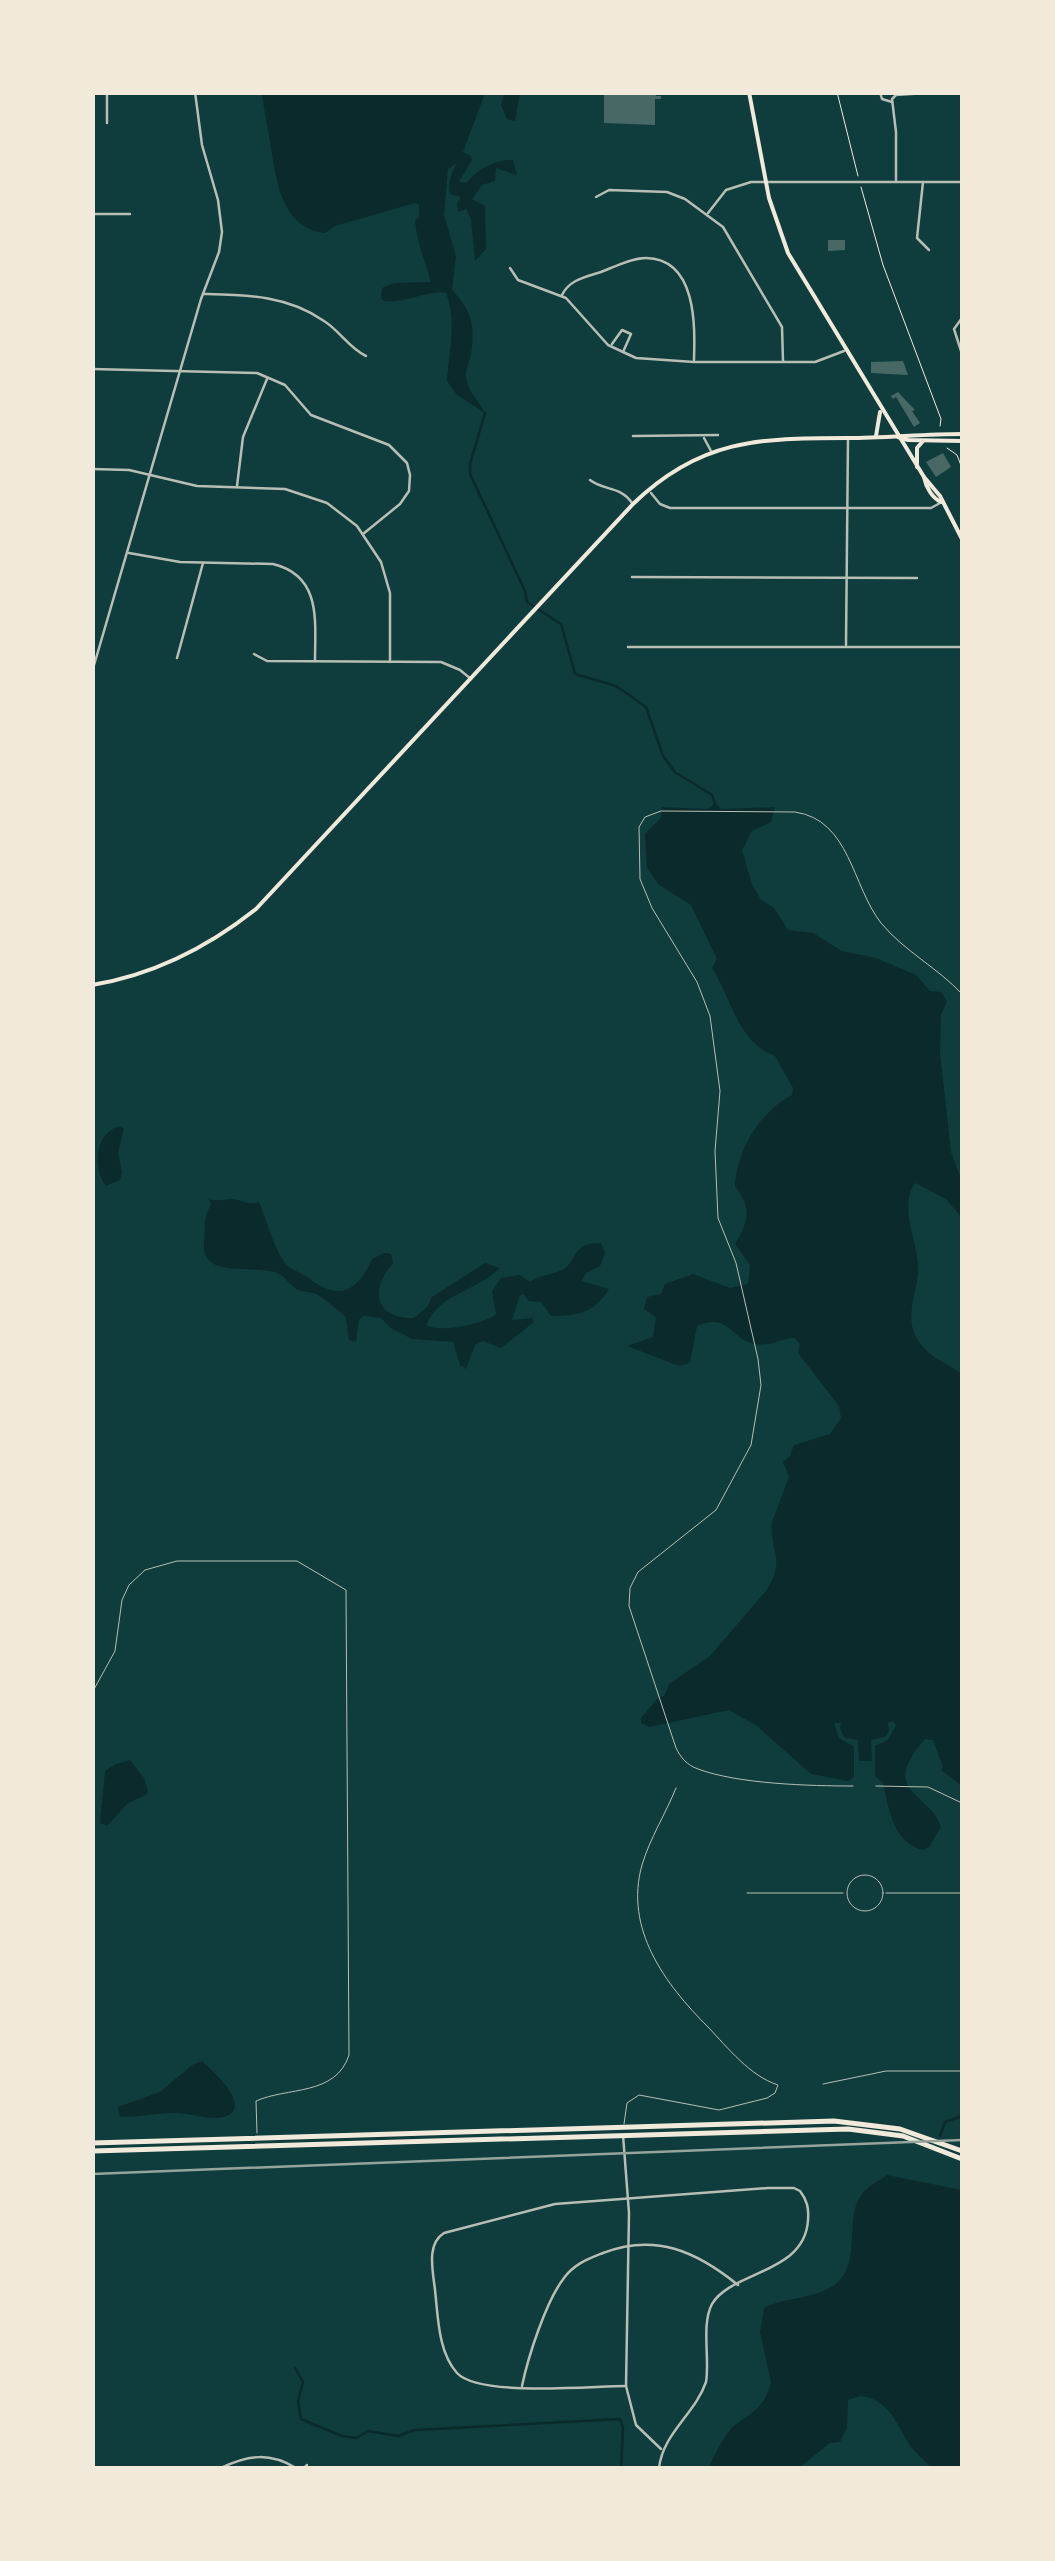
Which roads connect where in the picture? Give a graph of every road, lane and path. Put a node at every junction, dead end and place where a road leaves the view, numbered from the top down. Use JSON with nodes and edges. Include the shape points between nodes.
{"nodes":[{"id":1,"x":107,"y":92,"type":"edge"},
{"id":2,"x":195,"y":92,"type":"edge"},
{"id":3,"x":749,"y":92,"type":"edge"},
{"id":4,"x":837,"y":92,"type":"edge"},
{"id":5,"x":880,"y":92,"type":"edge"},
{"id":6,"x":926,"y":93,"type":"edge"},
{"id":7,"x":895,"y":94,"type":"edge"},
{"id":8,"x":892,"y":102,"type":"junction"},
{"id":9,"x":108,"y":123,"type":"dead end"},
{"id":10,"x":765,"y":182,"type":"junction"},
{"id":11,"x":860,"y":182,"type":"junction"},
{"id":12,"x":896,"y":182,"type":"junction"},
{"id":13,"x":923,"y":182,"type":"junction"},
{"id":14,"x":962,"y":182,"type":"edge"},
{"id":15,"x":596,"y":197,"type":"dead end"},
{"id":16,"x":92,"y":214,"type":"edge"},
{"id":17,"x":130,"y":214,"type":"dead end"},
{"id":18,"x":707,"y":214,"type":"junction"},
{"id":19,"x":928,"y":250,"type":"dead end"},
{"id":20,"x":510,"y":268,"type":"dead end"},
{"id":21,"x":203,"y":294,"type":"junction"},
{"id":22,"x":562,"y":296,"type":"junction"},
{"id":23,"x":962,"y":318,"type":"edge"},
{"id":24,"x":611,"y":346,"type":"junction"},
{"id":25,"x":845,"y":350,"type":"junction"},
{"id":26,"x":622,"y":353,"type":"junction"},
{"id":27,"x":962,"y":354,"type":"edge"},
{"id":28,"x":366,"y":356,"type":"dead end"},
{"id":29,"x":694,"y":362,"type":"junction"},
{"id":30,"x":783,"y":362,"type":"junction"},
{"id":31,"x":92,"y":369,"type":"edge"},
{"id":32,"x":181,"y":370,"type":"junction"},
{"id":33,"x":269,"y":377,"type":"junction"},
{"id":34,"x":880,"y":407,"type":"junction"},
{"id":35,"x":938,"y":431,"type":"dead end"},
{"id":36,"x":718,"y":435,"type":"dead end"},
{"id":37,"x":633,"y":436,"type":"dead end"},
{"id":38,"x":703,"y":436,"type":"junction"},
{"id":39,"x":876,"y":437,"type":"junction"},
{"id":40,"x":898,"y":437,"type":"junction"},
{"id":41,"x":848,"y":438,"type":"junction"},
{"id":42,"x":962,"y":438,"type":"edge"},
{"id":43,"x":924,"y":441,"type":"junction"},
{"id":44,"x":944,"y":446,"type":"dead end"},
{"id":45,"x":711,"y":451,"type":"junction"},
{"id":46,"x":917,"y":467,"type":"junction"},
{"id":47,"x":962,"y":468,"type":"edge"},
{"id":48,"x":92,"y":470,"type":"edge"},
{"id":49,"x":151,"y":477,"type":"junction"},
{"id":50,"x":590,"y":480,"type":"dead end"},
{"id":51,"x":237,"y":487,"type":"junction"},
{"id":52,"x":648,"y":490,"type":"junction"},
{"id":53,"x":941,"y":502,"type":"junction"},
{"id":54,"x":633,"y":504,"type":"junction"},
{"id":55,"x":847,"y":508,"type":"junction"},
{"id":56,"x":364,"y":534,"type":"junction"},
{"id":57,"x":962,"y":539,"type":"edge"},
{"id":58,"x":128,"y":553,"type":"junction"},
{"id":59,"x":203,"y":562,"type":"junction"},
{"id":60,"x":846,"y":576,"type":"junction"},
{"id":61,"x":632,"y":577,"type":"dead end"},
{"id":62,"x":918,"y":578,"type":"dead end"},
{"id":63,"x":628,"y":646,"type":"dead end"},
{"id":64,"x":846,"y":647,"type":"junction"},
{"id":65,"x":962,"y":647,"type":"edge"},
{"id":66,"x":254,"y":654,"type":"dead end"},
{"id":67,"x":177,"y":658,"type":"dead end"},
{"id":68,"x":315,"y":661,"type":"junction"},
{"id":69,"x":390,"y":662,"type":"junction"},
{"id":70,"x":92,"y":672,"type":"edge"},
{"id":71,"x":470,"y":678,"type":"junction"},
{"id":72,"x":92,"y":985,"type":"edge"},
{"id":73,"x":962,"y":994,"type":"edge"},
{"id":74,"x":92,"y":1693,"type":"edge"},
{"id":75,"x":853,"y":1786,"type":"dead end"},
{"id":76,"x":876,"y":1786,"type":"dead end"},
{"id":77,"x":676,"y":1788,"type":"dead end"},
{"id":78,"x":962,"y":1802,"type":"edge"},
{"id":79,"x":747,"y":1893,"type":"dead end"},
{"id":80,"x":846,"y":1893,"type":"junction"},
{"id":81,"x":883,"y":1893,"type":"junction"},
{"id":82,"x":962,"y":1893,"type":"edge"},
{"id":83,"x":962,"y":2071,"type":"edge"},
{"id":84,"x":823,"y":2084,"type":"dead end"},
{"id":85,"x":624,"y":2127,"type":"junction"},
{"id":86,"x":624,"y":2136,"type":"junction"},
{"id":87,"x":258,"y":2138,"type":"junction"},
{"id":88,"x":92,"y":2143,"type":"edge"},
{"id":89,"x":258,"y":2147,"type":"junction"},
{"id":90,"x":92,"y":2152,"type":"edge"},
{"id":91,"x":962,"y":2155,"type":"edge"},
{"id":92,"x":627,"y":2199,"type":"junction"},
{"id":93,"x":629,"y":2245,"type":"junction"},
{"id":94,"x":738,"y":2285,"type":"junction"},
{"id":95,"x":626,"y":2386,"type":"junction"},
{"id":96,"x":522,"y":2388,"type":"junction"},
{"id":97,"x":663,"y":2450,"type":"junction"},
{"id":98,"x":221,"y":2468,"type":"edge"},
{"id":99,"x":296,"y":2468,"type":"edge"},
{"id":100,"x":659,"y":2468,"type":"edge"}],
"edges":[{"from":1,"to":9,"type":"street"},
{"from":2,"to":21,"type":"street","via":[[222,232]]},
{"from":3,"to":10,"type":"main road"},
{"from":4,"to":11,"type":"path"},
{"from":5,"to":8,"type":"street"},
{"from":6,"to":7,"type":"street"},
{"from":7,"to":8,"type":"street"},
{"from":8,"to":12,"type":"street"},
{"from":10,"to":11,"type":"street"},
{"from":10,"to":18,"type":"street","via":[[732,186]]},
{"from":10,"to":25,"type":"main road","via":[[788,253]]},
{"from":11,"to":12,"type":"street"},
{"from":11,"to":35,"type":"path","via":[[941,419]]},
{"from":12,"to":13,"type":"street"},
{"from":13,"to":14,"type":"street"},
{"from":13,"to":19,"type":"street","via":[[917,238]]},
{"from":15,"to":18,"type":"street","via":[[609,190],[667,192]]},
{"from":16,"to":17,"type":"street"},
{"from":18,"to":30,"type":"street","via":[[728,233],[778,320]]},
{"from":20,"to":22,"type":"street","via":[[518,280]]},
{"from":21,"to":28,"type":"street","via":[[284,301],[324,320]]},
{"from":21,"to":32,"type":"street"},
{"from":22,"to":24,"type":"street"},
{"from":22,"to":29,"type":"street","via":[[575,281],[635,260],[664,262],[693,306]]},
{"from":23,"to":27,"type":"street","via":[[954,328]]},
{"from":24,"to":26,"type":"street"},
{"from":24,"to":26,"type":"street","via":[[626,330],[631,334]]},
{"from":25,"to":30,"type":"street","via":[[822,360]]},
{"from":25,"to":34,"type":"main road"},
{"from":26,"to":29,"type":"street"},
{"from":29,"to":30,"type":"street"},
{"from":31,"to":32,"type":"street"},
{"from":32,"to":33,"type":"street"},
{"from":32,"to":49,"type":"street"},
{"from":33,"to":51,"type":"street","via":[[242,436]]},
{"from":33,"to":56,"type":"street","via":[[285,385],[311,416],[389,445],[407,463],[407,494]]},
{"from":34,"to":39,"type":"main road"},
{"from":34,"to":40,"type":"main road"},
{"from":36,"to":38,"type":"street"},
{"from":37,"to":38,"type":"street"},
{"from":38,"to":45,"type":"street"},
{"from":39,"to":40,"type":"main road"},
{"from":39,"to":41,"type":"main road"},
{"from":40,"to":42,"type":"main road"},
{"from":40,"to":43,"type":"main road"},
{"from":40,"to":46,"type":"main road"},
{"from":41,"to":45,"type":"main road","via":[[758,439]]},
{"from":41,"to":55,"type":"street"},
{"from":42,"to":43,"type":"main road"},
{"from":43,"to":46,"type":"main road"},
{"from":44,"to":47,"type":"path"},
{"from":45,"to":52,"type":"main road"},
{"from":46,"to":53,"type":"main road"},
{"from":48,"to":49,"type":"street"},
{"from":49,"to":51,"type":"street"},
{"from":49,"to":58,"type":"street"},
{"from":50,"to":54,"type":"street","via":[[620,490]]},
{"from":51,"to":56,"type":"street","via":[[313,496]]},
{"from":52,"to":54,"type":"main road"},
{"from":52,"to":55,"type":"street","via":[[666,507]]},
{"from":53,"to":55,"type":"street","via":[[930,508]]},
{"from":53,"to":57,"type":"main road"},
{"from":54,"to":71,"type":"main road"},
{"from":55,"to":60,"type":"street"},
{"from":56,"to":69,"type":"street","via":[[388,587]]},
{"from":58,"to":59,"type":"street"},
{"from":58,"to":70,"type":"street"},
{"from":59,"to":67,"type":"street"},
{"from":59,"to":68,"type":"street","via":[[273,564],[297,574],[314,600]]},
{"from":60,"to":61,"type":"street"},
{"from":60,"to":62,"type":"street"},
{"from":60,"to":64,"type":"street"},
{"from":63,"to":64,"type":"street"},
{"from":64,"to":65,"type":"street"},
{"from":66,"to":68,"type":"street"},
{"from":68,"to":69,"type":"street"},
{"from":69,"to":71,"type":"street","via":[[440,662]]},
{"from":71,"to":72,"type":"main road","via":[[256,909],[192,951]]},
{"from":73,"to":75,"type":"lane","via":[[884,926],[831,830],[802,813],[661,811],[639,827],[640,879],[710,1016],[720,1091],[714,1150],[718,1218],[741,1284],[760,1401],[751,1445],[716,1510],[644,1566],[630,1588],[630,1606],[676,1748],[688,1764],[788,1784]]},
{"from":74,"to":87,"type":"lane","via":[[115,1651],[122,1600],[145,1570],[178,1561],[297,1561],[346,1590],[349,2055],[341,2070],[308,2090],[256,2100]]},
{"from":76,"to":78,"type":"lane","via":[[928,1787]]},
{"from":77,"to":85,"type":"lane","via":[[638,1884],[649,1950],[682,2001],[752,2070],[778,2085],[767,2098],[723,2110],[639,2095],[628,2103]]},
{"from":79,"to":80,"type":"lane"},
{"from":80,"to":81,"type":"lane","via":[[852,1906],[865,1911],[878,1906]]},
{"from":80,"to":81,"type":"lane","via":[[853,1878],[865,1874],[878,1880]]},
{"from":81,"to":82,"type":"lane"},
{"from":83,"to":84,"type":"lane","via":[[886,2071]]},
{"from":85,"to":86,"type":"street"},
{"from":85,"to":87,"type":"main road"},
{"from":85,"to":91,"type":"main road","via":[[861,2122],[911,2132]]},
{"from":86,"to":89,"type":"main road"},
{"from":86,"to":91,"type":"main road","via":[[864,2130]]},
{"from":86,"to":92,"type":"street"},
{"from":87,"to":88,"type":"main road"},
{"from":87,"to":89,"type":"lane"},
{"from":89,"to":90,"type":"main road"},
{"from":92,"to":93,"type":"street"},
{"from":92,"to":94,"type":"street","via":[[799,2190],[808,2212],[803,2241]]},
{"from":92,"to":96,"type":"street","via":[[555,2204],[436,2238],[440,2334],[454,2370],[483,2386]]},
{"from":93,"to":94,"type":"street","via":[[679,2249]]},
{"from":93,"to":95,"type":"street"},
{"from":93,"to":96,"type":"street","via":[[579,2263],[564,2278]]},
{"from":94,"to":97,"type":"street","via":[[710,2308],[706,2382]]},
{"from":95,"to":96,"type":"street"},
{"from":95,"to":97,"type":"street","via":[[636,2425]]},
{"from":97,"to":100,"type":"street"},
{"from":98,"to":99,"type":"street","via":[[254,2456]]}]}
